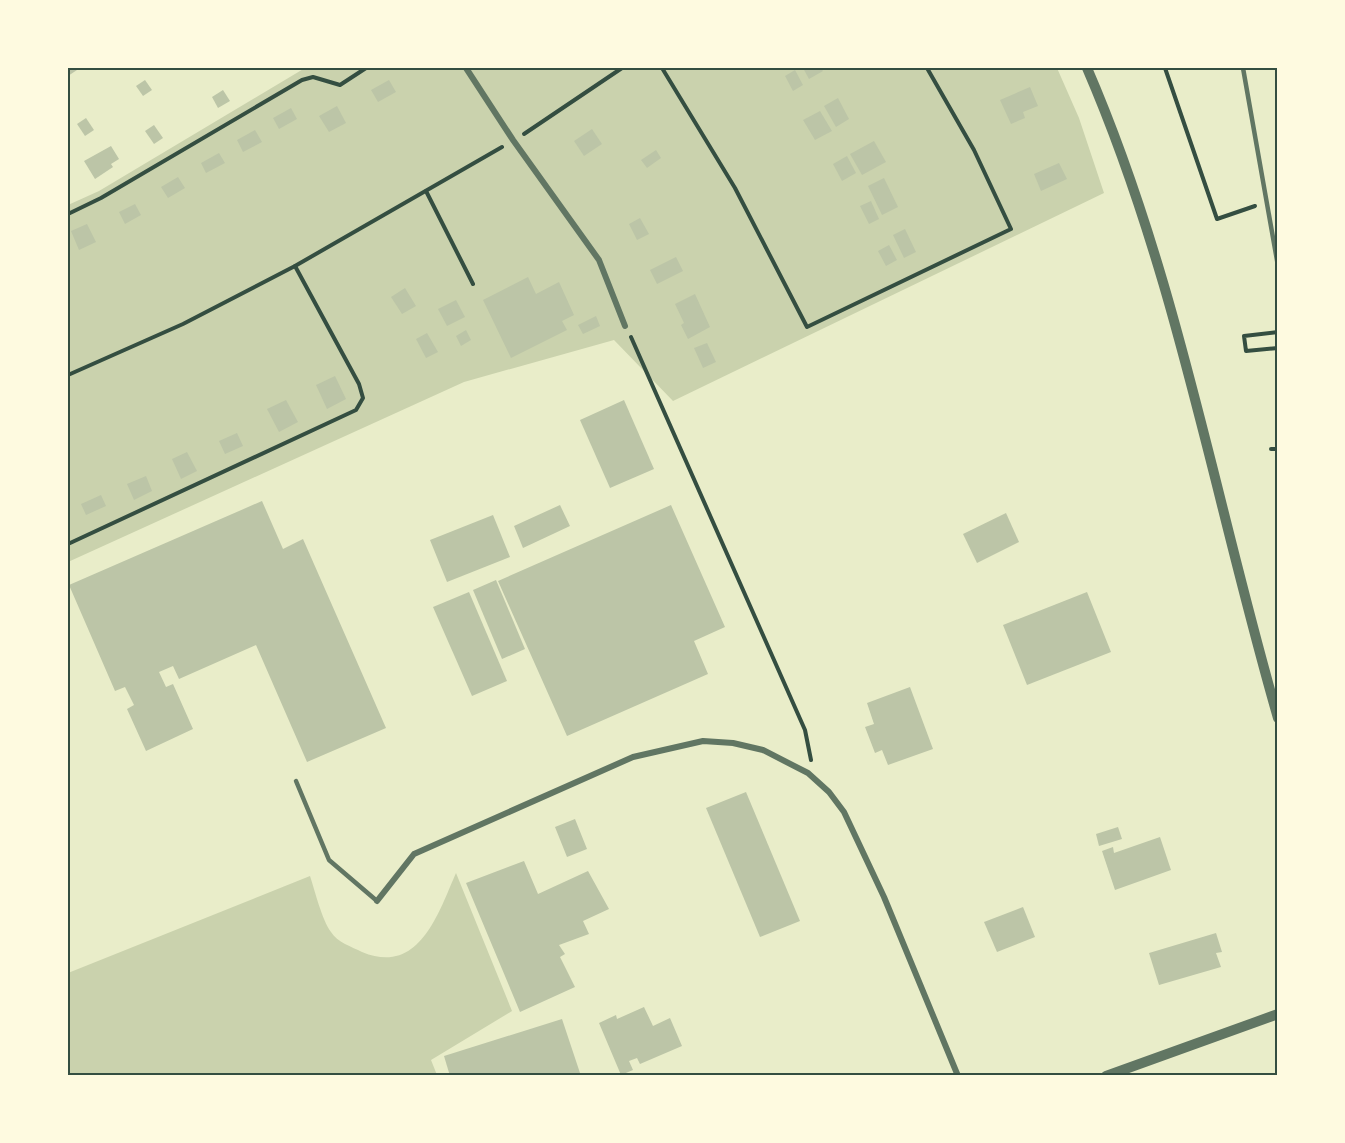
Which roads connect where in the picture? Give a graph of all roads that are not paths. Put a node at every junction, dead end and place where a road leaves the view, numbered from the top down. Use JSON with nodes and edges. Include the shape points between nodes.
{"nodes":[{"id":1,"x":466,"y":68,"type":"edge"},
{"id":2,"x":1087,"y":68,"type":"edge"},
{"id":3,"x":1243,"y":68,"type":"edge"},
{"id":4,"x":1278,"y":266,"type":"edge"},
{"id":5,"x":625,"y":326,"type":"road end"},
{"id":6,"x":1278,"y":718,"type":"edge"},
{"id":7,"x":296,"y":782,"type":"dead end"},
{"id":8,"x":377,"y":901,"type":"joint"},
{"id":9,"x":1278,"y":1014,"type":"edge"},
{"id":10,"x":958,"y":1076,"type":"edge"},
{"id":11,"x":1106,"y":1076,"type":"edge"}],
"edges":[{"from":1,"to":5,"type":"street","via":[[599,260]]},
{"from":2,"to":6,"type":"street","via":[[1144,222],[1178,333]]},
{"from":3,"to":4,"type":"lane"},
{"from":7,"to":8,"type":"lane","via":[[329,860]]},
{"from":8,"to":10,"type":"street","via":[[414,854],[633,757],[703,741],[763,750],[808,773],[844,812],[884,897]]},
{"from":9,"to":11,"type":"street"}]}
